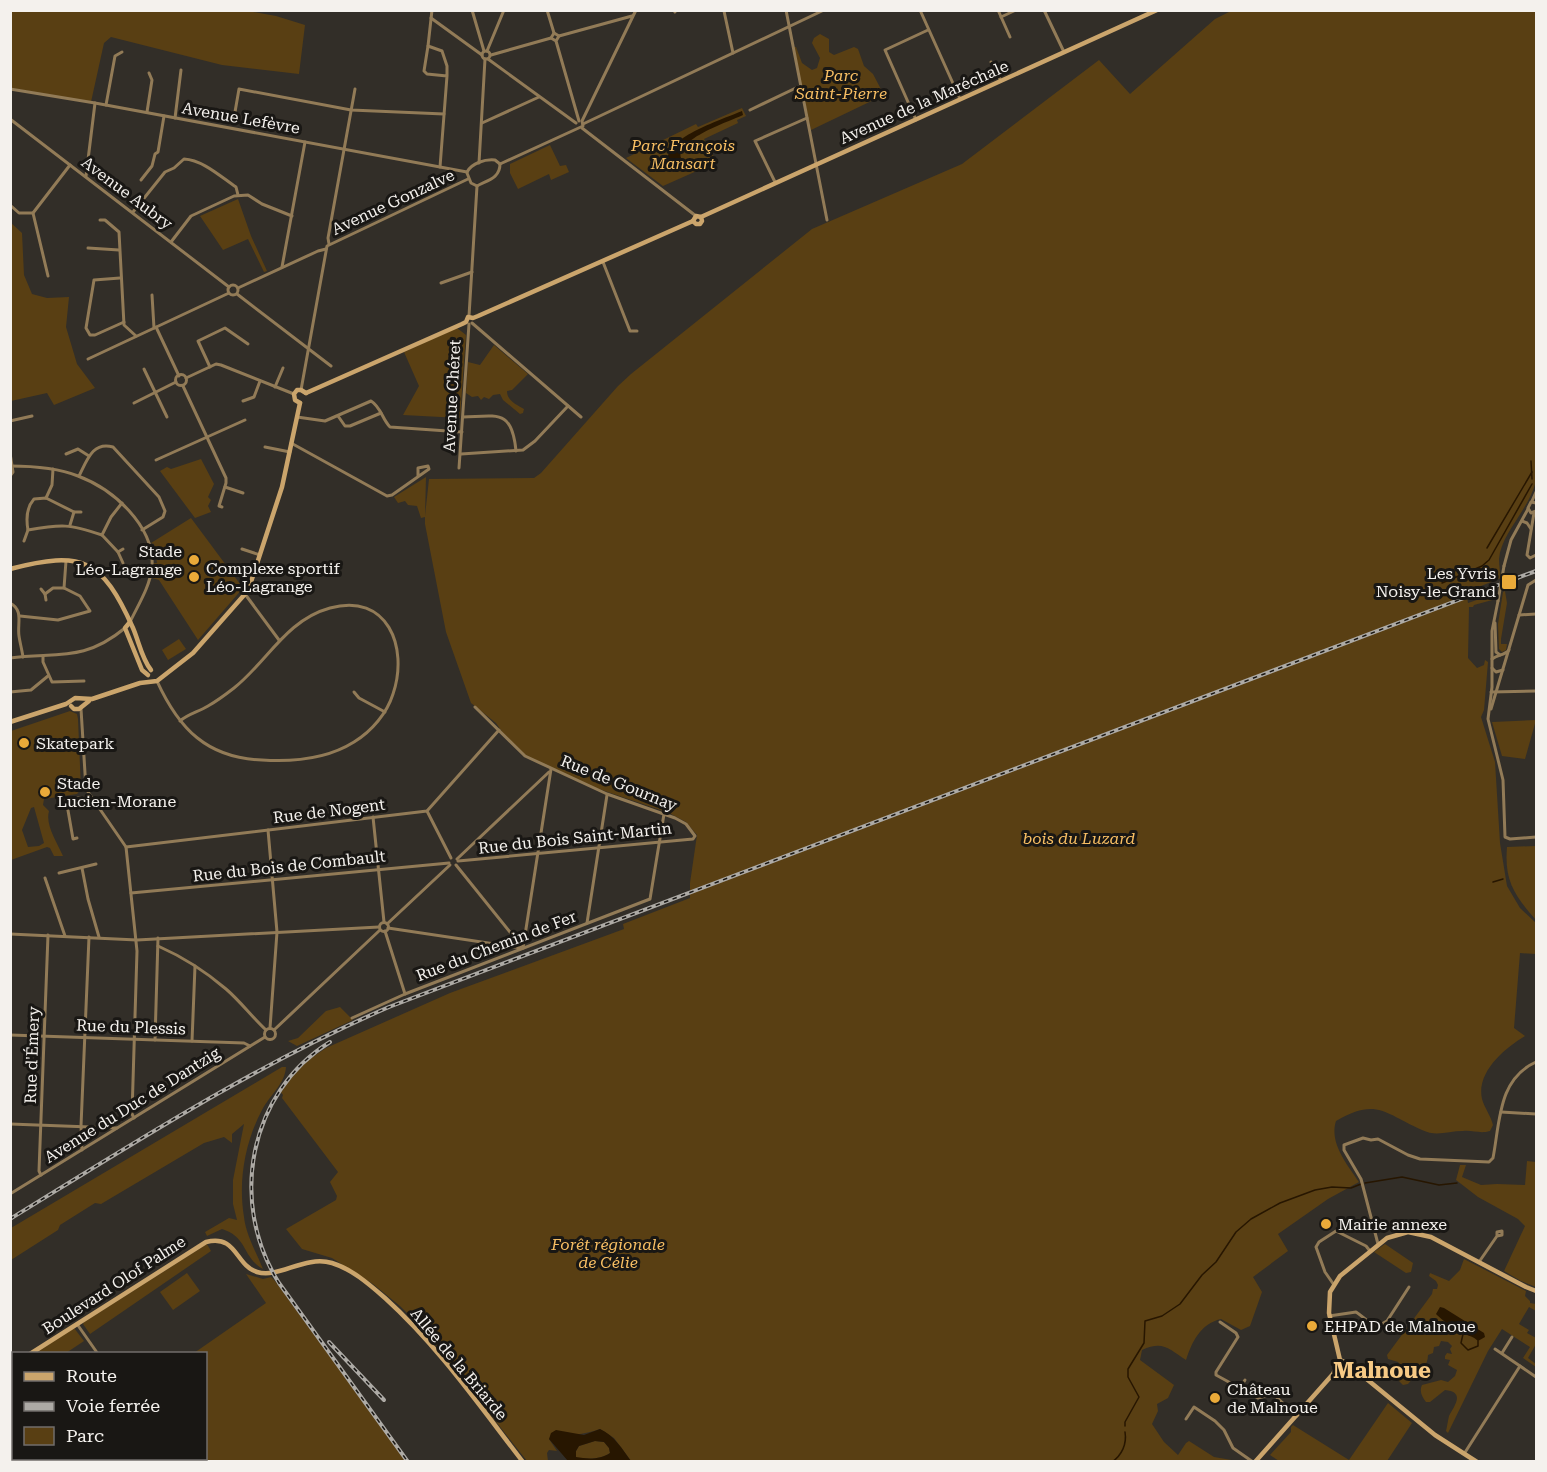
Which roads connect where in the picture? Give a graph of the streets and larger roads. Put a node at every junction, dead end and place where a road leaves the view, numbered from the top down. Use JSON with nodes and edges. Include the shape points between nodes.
{"nodes":[{"id":1,"x":432,"y":10,"type":"edge"},
{"id":2,"x":472,"y":10,"type":"edge"},
{"id":3,"x":504,"y":10,"type":"edge"},
{"id":4,"x":547,"y":10,"type":"edge"},
{"id":5,"x":636,"y":10,"type":"edge"},
{"id":6,"x":786,"y":10,"type":"edge"},
{"id":7,"x":824,"y":10,"type":"edge"},
{"id":8,"x":920,"y":10,"type":"edge"},
{"id":9,"x":998,"y":10,"type":"edge"},
{"id":10,"x":1016,"y":10,"type":"edge"},
{"id":11,"x":1044,"y":10,"type":"edge"},
{"id":12,"x":1157,"y":10,"type":"edge"},
{"id":13,"x":724,"y":11,"type":"edge"},
{"id":14,"x":633,"y":16,"type":"junction"},
{"id":15,"x":1001,"y":17,"type":"junction"},
{"id":16,"x":431,"y":18,"type":"junction"},
{"id":17,"x":789,"y":27,"type":"junction"},
{"id":18,"x":928,"y":30,"type":"junction"},
{"id":19,"x":554,"y":33,"type":"junction"},
{"id":20,"x":559,"y":36,"type":"junction"},
{"id":21,"x":1010,"y":37,"type":"dead end"},
{"id":22,"x":551,"y":38,"type":"junction"},
{"id":23,"x":556,"y":41,"type":"junction"},
{"id":24,"x":428,"y":46,"type":"junction"},
{"id":25,"x":122,"y":52,"type":"dead end"},
{"id":26,"x":484,"y":52,"type":"junction"},
{"id":27,"x":1064,"y":52,"type":"junction"},
{"id":28,"x":733,"y":54,"type":"junction"},
{"id":29,"x":488,"y":58,"type":"junction"},
{"id":30,"x":992,"y":62,"type":"dead end"},
{"id":31,"x":182,"y":70,"type":"dead end"},
{"id":32,"x":149,"y":73,"type":"dead end"},
{"id":33,"x":447,"y":76,"type":"junction"},
{"id":34,"x":1000,"y":81,"type":"junction"},
{"id":35,"x":800,"y":86,"type":"junction"},
{"id":36,"x":10,"y":89,"type":"edge"},
{"id":37,"x":355,"y":89,"type":"dead end"},
{"id":38,"x":539,"y":97,"type":"junction"},
{"id":39,"x":960,"y":100,"type":"junction"},
{"id":40,"x":95,"y":103,"type":"junction"},
{"id":41,"x":106,"y":105,"type":"junction"},
{"id":42,"x":351,"y":110,"type":"junction"},
{"id":43,"x":750,"y":110,"type":"dead end"},
{"id":44,"x":235,"y":112,"type":"dead end"},
{"id":45,"x":146,"y":113,"type":"junction"},
{"id":46,"x":444,"y":114,"type":"junction"},
{"id":47,"x":164,"y":116,"type":"junction"},
{"id":48,"x":175,"y":118,"type":"junction"},
{"id":49,"x":807,"y":118,"type":"junction"},
{"id":50,"x":10,"y":119,"type":"edge"},
{"id":51,"x":916,"y":120,"type":"junction"},
{"id":52,"x":482,"y":123,"type":"junction"},
{"id":53,"x":580,"y":124,"type":"junction"},
{"id":54,"x":306,"y":142,"type":"junction"},
{"id":55,"x":344,"y":149,"type":"junction"},
{"id":56,"x":479,"y":163,"type":"junction"},
{"id":57,"x":500,"y":164,"type":"junction"},
{"id":58,"x":817,"y":164,"type":"junction"},
{"id":59,"x":70,"y":165,"type":"junction"},
{"id":60,"x":440,"y":167,"type":"junction"},
{"id":61,"x":467,"y":172,"type":"junction"},
{"id":62,"x":86,"y":176,"type":"junction"},
{"id":63,"x":468,"y":179,"type":"junction"},
{"id":64,"x":141,"y":180,"type":"dead end"},
{"id":65,"x":775,"y":182,"type":"junction"},
{"id":66,"x":477,"y":186,"type":"junction"},
{"id":67,"x":238,"y":195,"type":"junction"},
{"id":68,"x":10,"y":205,"type":"edge"},
{"id":69,"x":133,"y":212,"type":"junction"},
{"id":70,"x":33,"y":213,"type":"junction"},
{"id":71,"x":292,"y":216,"type":"junction"},
{"id":72,"x":698,"y":216,"type":"junction"},
{"id":73,"x":99,"y":220,"type":"dead end"},
{"id":74,"x":827,"y":220,"type":"dead end"},
{"id":75,"x":693,"y":221,"type":"junction"},
{"id":76,"x":171,"y":242,"type":"junction"},
{"id":77,"x":328,"y":247,"type":"junction"},
{"id":78,"x":87,"y":248,"type":"dead end"},
{"id":79,"x":119,"y":250,"type":"junction"},
{"id":80,"x":602,"y":261,"type":"junction"},
{"id":81,"x":282,"y":267,"type":"junction"},
{"id":82,"x":472,"y":272,"type":"junction"},
{"id":83,"x":48,"y":276,"type":"dead end"},
{"id":84,"x":120,"y":278,"type":"junction"},
{"id":85,"x":441,"y":283,"type":"dead end"},
{"id":86,"x":229,"y":287,"type":"junction"},
{"id":87,"x":238,"y":288,"type":"junction"},
{"id":88,"x":229,"y":293,"type":"junction"},
{"id":89,"x":237,"y":294,"type":"junction"},
{"id":90,"x":152,"y":295,"type":"dead end"},
{"id":91,"x":470,"y":321,"type":"junction"},
{"id":92,"x":124,"y":322,"type":"junction"},
{"id":93,"x":155,"y":327,"type":"junction"},
{"id":94,"x":637,"y":331,"type":"dead end"},
{"id":95,"x":136,"y":336,"type":"junction"},
{"id":96,"x":248,"y":344,"type":"dead end"},
{"id":97,"x":308,"y":349,"type":"junction"},
{"id":98,"x":88,"y":359,"type":"dead end"},
{"id":99,"x":331,"y":366,"type":"dead end"},
{"id":100,"x":210,"y":367,"type":"junction"},
{"id":101,"x":283,"y":368,"type":"dead end"},
{"id":102,"x":144,"y":369,"type":"dead end"},
{"id":103,"x":179,"y":376,"type":"junction"},
{"id":104,"x":186,"y":378,"type":"junction"},
{"id":105,"x":260,"y":381,"type":"junction"},
{"id":106,"x":176,"y":382,"type":"junction"},
{"id":107,"x":183,"y":386,"type":"junction"},
{"id":108,"x":275,"y":387,"type":"junction"},
{"id":109,"x":304,"y":391,"type":"junction"},
{"id":110,"x":155,"y":392,"type":"junction"},
{"id":111,"x":294,"y":394,"type":"junction"},
{"id":112,"x":243,"y":401,"type":"dead end"},
{"id":113,"x":134,"y":403,"type":"dead end"},
{"id":114,"x":300,"y":403,"type":"junction"},
{"id":115,"x":568,"y":406,"type":"junction"},
{"id":116,"x":381,"y":413,"type":"junction"},
{"id":117,"x":32,"y":416,"type":"dead end"},
{"id":118,"x":338,"y":416,"type":"junction"},
{"id":119,"x":167,"y":417,"type":"dead end"},
{"id":120,"x":297,"y":417,"type":"junction"},
{"id":121,"x":463,"y":417,"type":"junction"},
{"id":122,"x":581,"y":417,"type":"dead end"},
{"id":123,"x":245,"y":420,"type":"dead end"},
{"id":124,"x":10,"y":421,"type":"edge"},
{"id":125,"x":462,"y":432,"type":"junction"},
{"id":126,"x":207,"y":436,"type":"junction"},
{"id":127,"x":291,"y":443,"type":"junction"},
{"id":128,"x":265,"y":447,"type":"dead end"},
{"id":129,"x":516,"y":451,"type":"junction"},
{"id":130,"x":290,"y":452,"type":"junction"},
{"id":131,"x":10,"y":453,"type":"edge"},
{"id":132,"x":66,"y":454,"type":"dead end"},
{"id":133,"x":461,"y":454,"type":"junction"},
{"id":134,"x":89,"y":456,"type":"junction"},
{"id":135,"x":156,"y":460,"type":"dead end"},
{"id":136,"x":11,"y":466,"type":"edge"},
{"id":137,"x":459,"y":468,"type":"dead end"},
{"id":138,"x":53,"y":469,"type":"junction"},
{"id":139,"x":10,"y":476,"type":"edge"},
{"id":140,"x":79,"y":476,"type":"junction"},
{"id":141,"x":418,"y":476,"type":"dead end"},
{"id":142,"x":225,"y":487,"type":"junction"},
{"id":143,"x":1536,"y":492,"type":"edge"},
{"id":144,"x":243,"y":493,"type":"dead end"},
{"id":145,"x":46,"y":498,"type":"junction"},
{"id":146,"x":1531,"y":502,"type":"junction"},
{"id":147,"x":122,"y":503,"type":"junction"},
{"id":148,"x":1536,"y":503,"type":"edge"},
{"id":149,"x":222,"y":507,"type":"dead end"},
{"id":150,"x":1528,"y":509,"type":"junction"},
{"id":151,"x":74,"y":512,"type":"junction"},
{"id":152,"x":81,"y":512,"type":"dead end"},
{"id":153,"x":1534,"y":512,"type":"edge"},
{"id":154,"x":1525,"y":517,"type":"junction"},
{"id":155,"x":1521,"y":523,"type":"junction"},
{"id":156,"x":70,"y":525,"type":"junction"},
{"id":157,"x":1531,"y":529,"type":"junction"},
{"id":158,"x":28,"y":530,"type":"junction"},
{"id":159,"x":142,"y":530,"type":"junction"},
{"id":160,"x":102,"y":535,"type":"junction"},
{"id":161,"x":24,"y":541,"type":"dead end"},
{"id":162,"x":123,"y":549,"type":"dead end"},
{"id":163,"x":242,"y":549,"type":"dead end"},
{"id":164,"x":118,"y":552,"type":"junction"},
{"id":165,"x":260,"y":555,"type":"junction"},
{"id":166,"x":1536,"y":555,"type":"edge"},
{"id":167,"x":66,"y":560,"type":"junction"},
{"id":168,"x":123,"y":563,"type":"dead end"},
{"id":169,"x":10,"y":569,"type":"edge"},
{"id":170,"x":1536,"y":580,"type":"edge"},
{"id":171,"x":64,"y":588,"type":"junction"},
{"id":172,"x":41,"y":589,"type":"dead end"},
{"id":173,"x":45,"y":594,"type":"junction"},
{"id":174,"x":245,"y":594,"type":"junction"},
{"id":175,"x":46,"y":600,"type":"dead end"},
{"id":176,"x":10,"y":603,"type":"edge"},
{"id":177,"x":1536,"y":614,"type":"edge"},
{"id":178,"x":1519,"y":615,"type":"junction"},
{"id":179,"x":20,"y":616,"type":"junction"},
{"id":180,"x":1495,"y":618,"type":"junction"},
{"id":181,"x":130,"y":622,"type":"junction"},
{"id":182,"x":125,"y":628,"type":"junction"},
{"id":183,"x":279,"y":640,"type":"junction"},
{"id":184,"x":140,"y":647,"type":"junction"},
{"id":185,"x":134,"y":650,"type":"junction"},
{"id":186,"x":1509,"y":650,"type":"junction"},
{"id":187,"x":1501,"y":655,"type":"junction"},
{"id":188,"x":43,"y":656,"type":"junction"},
{"id":189,"x":23,"y":657,"type":"junction"},
{"id":190,"x":10,"y":658,"type":"edge"},
{"id":191,"x":1492,"y":659,"type":"junction"},
{"id":192,"x":1507,"y":659,"type":"junction"},
{"id":193,"x":147,"y":663,"type":"junction"},
{"id":194,"x":141,"y":668,"type":"junction"},
{"id":195,"x":1492,"y":668,"type":"junction"},
{"id":196,"x":1503,"y":670,"type":"junction"},
{"id":197,"x":48,"y":676,"type":"junction"},
{"id":198,"x":154,"y":677,"type":"junction"},
{"id":199,"x":84,"y":681,"type":"dead end"},
{"id":200,"x":1536,"y":691,"type":"edge"},
{"id":201,"x":10,"y":692,"type":"edge"},
{"id":202,"x":354,"y":692,"type":"dead end"},
{"id":203,"x":1491,"y":692,"type":"junction"},
{"id":204,"x":1497,"y":692,"type":"junction"},
{"id":205,"x":71,"y":704,"type":"junction"},
{"id":206,"x":82,"y":704,"type":"junction"},
{"id":207,"x":475,"y":707,"type":"dead end"},
{"id":208,"x":385,"y":712,"type":"junction"},
{"id":209,"x":1490,"y":713,"type":"junction"},
{"id":210,"x":175,"y":715,"type":"junction"},
{"id":211,"x":186,"y":716,"type":"junction"},
{"id":212,"x":180,"y":721,"type":"junction"},
{"id":213,"x":10,"y":723,"type":"edge"},
{"id":214,"x":499,"y":730,"type":"junction"},
{"id":215,"x":551,"y":770,"type":"junction"},
{"id":216,"x":86,"y":789,"type":"junction"},
{"id":217,"x":607,"y":794,"type":"junction"},
{"id":218,"x":90,"y":796,"type":"junction"},
{"id":219,"x":78,"y":798,"type":"junction"},
{"id":220,"x":427,"y":811,"type":"junction"},
{"id":221,"x":664,"y":814,"type":"junction"},
{"id":222,"x":374,"y":818,"type":"junction"},
{"id":223,"x":268,"y":830,"type":"junction"},
{"id":224,"x":77,"y":838,"type":"dead end"},
{"id":225,"x":694,"y":838,"type":"joint"},
{"id":226,"x":1536,"y":839,"type":"edge"},
{"id":227,"x":660,"y":842,"type":"junction"},
{"id":228,"x":126,"y":847,"type":"junction"},
{"id":229,"x":598,"y":848,"type":"junction"},
{"id":230,"x":537,"y":854,"type":"junction"},
{"id":231,"x":451,"y":858,"type":"junction"},
{"id":232,"x":457,"y":862,"type":"junction"},
{"id":233,"x":96,"y":864,"type":"dead end"},
{"id":234,"x":449,"y":864,"type":"junction"},
{"id":235,"x":82,"y":868,"type":"junction"},
{"id":236,"x":378,"y":869,"type":"junction"},
{"id":237,"x":59,"y":873,"type":"dead end"},
{"id":238,"x":45,"y":878,"type":"dead end"},
{"id":239,"x":273,"y":879,"type":"junction"},
{"id":240,"x":131,"y":893,"type":"junction"},
{"id":241,"x":587,"y":923,"type":"junction"},
{"id":242,"x":387,"y":925,"type":"junction"},
{"id":243,"x":380,"y":929,"type":"junction"},
{"id":244,"x":277,"y":932,"type":"junction"},
{"id":245,"x":385,"y":932,"type":"junction"},
{"id":246,"x":10,"y":934,"type":"edge"},
{"id":247,"x":48,"y":935,"type":"junction"},
{"id":248,"x":64,"y":936,"type":"junction"},
{"id":249,"x":89,"y":937,"type":"junction"},
{"id":250,"x":99,"y":937,"type":"junction"},
{"id":251,"x":158,"y":938,"type":"junction"},
{"id":252,"x":137,"y":940,"type":"junction"},
{"id":253,"x":158,"y":946,"type":"junction"},
{"id":254,"x":523,"y":948,"type":"junction"},
{"id":255,"x":195,"y":966,"type":"junction"},
{"id":256,"x":405,"y":994,"type":"junction"},
{"id":257,"x":352,"y":1018,"type":"dead end"},
{"id":258,"x":270,"y":1029,"type":"junction"},
{"id":259,"x":10,"y":1035,"type":"edge"},
{"id":260,"x":45,"y":1036,"type":"junction"},
{"id":261,"x":84,"y":1037,"type":"junction"},
{"id":262,"x":265,"y":1037,"type":"junction"},
{"id":263,"x":135,"y":1039,"type":"junction"},
{"id":264,"x":155,"y":1040,"type":"junction"},
{"id":265,"x":192,"y":1041,"type":"junction"},
{"id":266,"x":250,"y":1046,"type":"junction"},
{"id":267,"x":1536,"y":1062,"type":"edge"},
{"id":268,"x":1501,"y":1112,"type":"junction"},
{"id":269,"x":1536,"y":1114,"type":"edge"},
{"id":270,"x":134,"y":1118,"type":"junction"},
{"id":271,"x":10,"y":1124,"type":"edge"},
{"id":272,"x":41,"y":1125,"type":"junction"},
{"id":273,"x":81,"y":1126,"type":"junction"},
{"id":274,"x":117,"y":1128,"type":"junction"},
{"id":275,"x":82,"y":1150,"type":"junction"},
{"id":276,"x":41,"y":1175,"type":"junction"},
{"id":277,"x":10,"y":1194,"type":"edge"},
{"id":278,"x":1497,"y":1236,"type":"dead end"},
{"id":279,"x":1378,"y":1244,"type":"junction"},
{"id":280,"x":1370,"y":1251,"type":"junction"},
{"id":281,"x":1479,"y":1262,"type":"junction"},
{"id":282,"x":272,"y":1272,"type":"joint"},
{"id":283,"x":1334,"y":1284,"type":"junction"},
{"id":284,"x":1409,"y":1287,"type":"dead end"},
{"id":285,"x":1536,"y":1290,"type":"edge"},
{"id":286,"x":1329,"y":1316,"type":"junction"},
{"id":287,"x":1220,"y":1322,"type":"dead end"},
{"id":288,"x":77,"y":1323,"type":"junction"},
{"id":289,"x":1512,"y":1337,"type":"dead end"},
{"id":290,"x":1496,"y":1349,"type":"dead end"},
{"id":291,"x":32,"y":1352,"type":"edge"},
{"id":292,"x":97,"y":1352,"type":"edge"},
{"id":293,"x":1502,"y":1353,"type":"junction"},
{"id":294,"x":1340,"y":1360,"type":"junction"},
{"id":295,"x":1520,"y":1366,"type":"junction"},
{"id":296,"x":1536,"y":1377,"type":"edge"},
{"id":297,"x":1245,"y":1380,"type":"dead end"},
{"id":298,"x":1240,"y":1388,"type":"junction"},
{"id":299,"x":1297,"y":1416,"type":"junction"},
{"id":300,"x":1186,"y":1419,"type":"dead end"},
{"id":301,"x":1464,"y":1454,"type":"junction"},
{"id":302,"x":523,"y":1461,"type":"edge"},
{"id":303,"x":1254,"y":1461,"type":"edge"},
{"id":304,"x":1477,"y":1461,"type":"edge"}],
"edges":[{"from":1,"to":16,"type":"street"},
{"from":2,"to":26,"type":"street"},
{"from":3,"to":26,"type":"street"},
{"from":4,"to":19,"type":"street"},
{"from":5,"to":14,"type":"street"},
{"from":6,"to":17,"type":"street"},
{"from":7,"to":17,"type":"street"},
{"from":8,"to":18,"type":"street"},
{"from":9,"to":15,"type":"street"},
{"from":10,"to":15,"type":"street"},
{"from":11,"to":27,"type":"street"},
{"from":12,"to":27,"type":"street","name":"Avenue de la Maréchale"},
{"from":13,"to":28,"type":"street"},
{"from":14,"to":20,"type":"street"},
{"from":14,"to":53,"type":"street"},
{"from":15,"to":21,"type":"street"},
{"from":16,"to":24,"type":"street"},
{"from":16,"to":26,"type":"street"},
{"from":17,"to":28,"type":"street"},
{"from":17,"to":35,"type":"street"},
{"from":18,"to":39,"type":"street"},
{"from":18,"to":51,"type":"street","via":[[885,50]]},
{"from":19,"to":20,"type":"street"},
{"from":19,"to":22,"type":"street"},
{"from":20,"to":23,"type":"street"},
{"from":22,"to":23,"type":"street"},
{"from":22,"to":29,"type":"street"},
{"from":23,"to":53,"type":"street"},
{"from":24,"to":33,"type":"street","via":[[442,51]]},
{"from":24,"to":33,"type":"street","via":[[424,71]]},
{"from":25,"to":41,"type":"street","via":[[116,56]]},
{"from":26,"to":29,"type":"street"},
{"from":26,"to":29,"type":"street"},
{"from":27,"to":34,"type":"street","name":"Avenue de la Maréchale"},
{"from":28,"to":53,"type":"street"},
{"from":29,"to":38,"type":"street"},
{"from":29,"to":52,"type":"street"},
{"from":30,"to":34,"type":"street"},
{"from":31,"to":48,"type":"street"},
{"from":32,"to":45,"type":"street","via":[[152,80]]},
{"from":33,"to":46,"type":"street"},
{"from":34,"to":39,"type":"street","name":"Avenue de la Maréchale"},
{"from":35,"to":43,"type":"street"},
{"from":35,"to":49,"type":"street"},
{"from":36,"to":40,"type":"street","name":"Avenue Lefèvre"},
{"from":37,"to":42,"type":"street"},
{"from":38,"to":52,"type":"street"},
{"from":38,"to":53,"type":"street"},
{"from":39,"to":51,"type":"street","name":"Avenue de la Maréchale"},
{"from":40,"to":41,"type":"street","name":"Avenue Lefèvre"},
{"from":40,"to":62,"type":"street"},
{"from":41,"to":45,"type":"street","name":"Avenue Lefèvre"},
{"from":42,"to":44,"type":"street","via":[[240,89]]},
{"from":42,"to":46,"type":"street"},
{"from":42,"to":55,"type":"street"},
{"from":45,"to":47,"type":"street","name":"Avenue Lefèvre"},
{"from":46,"to":60,"type":"street"},
{"from":47,"to":48,"type":"street","name":"Avenue Lefèvre"},
{"from":47,"to":64,"type":"street","via":[[158,153]]},
{"from":48,"to":54,"type":"street","name":"Avenue Lefèvre"},
{"from":49,"to":58,"type":"street"},
{"from":49,"to":65,"type":"street","via":[[755,141]]},
{"from":50,"to":59,"type":"street","name":"Avenue Aubry"},
{"from":51,"to":58,"type":"street","name":"Avenue de la Maréchale"},
{"from":52,"to":56,"type":"street"},
{"from":53,"to":57,"type":"street"},
{"from":53,"to":72,"type":"street"},
{"from":54,"to":55,"type":"street","name":"Avenue Lefèvre"},
{"from":54,"to":71,"type":"street"},
{"from":55,"to":60,"type":"street","name":"Avenue Lefèvre"},
{"from":55,"to":77,"type":"street"},
{"from":56,"to":57,"type":"street","via":[[495,160]]},
{"from":56,"to":61,"type":"street"},
{"from":57,"to":66,"type":"street","via":[[495,177]]},
{"from":58,"to":65,"type":"street","name":"Avenue de la Maréchale"},
{"from":58,"to":74,"type":"street"},
{"from":59,"to":62,"type":"street","name":"Avenue Aubry"},
{"from":59,"to":70,"type":"street"},
{"from":60,"to":61,"type":"street","name":"Avenue Lefèvre"},
{"from":61,"to":63,"type":"street"},
{"from":62,"to":69,"type":"street","name":"Avenue Aubry"},
{"from":63,"to":66,"type":"street"},
{"from":63,"to":77,"type":"street","name":"Avenue Gonzalve"},
{"from":65,"to":72,"type":"street","name":"Avenue de la Maréchale"},
{"from":66,"to":82,"type":"street","name":"Avenue Chéret"},
{"from":67,"to":69,"type":"street","via":[[236,188],[208,168],[184,159],[165,171]]},
{"from":67,"to":71,"type":"street","via":[[248,195]]},
{"from":67,"to":76,"type":"street","via":[[191,216]]},
{"from":68,"to":70,"type":"street","via":[[19,213]]},
{"from":69,"to":76,"type":"street","name":"Avenue Aubry"},
{"from":70,"to":83,"type":"street"},
{"from":71,"to":81,"type":"street"},
{"from":72,"to":75,"type":"street"},
{"from":72,"to":75,"type":"street","name":"Avenue de la Maréchale","via":[[700,224]]},
{"from":73,"to":79,"type":"street","via":[[117,230]]},
{"from":75,"to":80,"type":"street"},
{"from":76,"to":86,"type":"street","name":"Avenue Aubry"},
{"from":77,"to":81,"type":"street","name":"Avenue Gonzalve"},
{"from":77,"to":97,"type":"street"},
{"from":78,"to":79,"type":"street"},
{"from":79,"to":84,"type":"street"},
{"from":80,"to":91,"type":"street"},
{"from":80,"to":94,"type":"street","via":[[630,331]]},
{"from":81,"to":87,"type":"street","name":"Avenue Gonzalve"},
{"from":82,"to":85,"type":"street"},
{"from":82,"to":91,"type":"street","name":"Avenue Chéret"},
{"from":84,"to":92,"type":"street"},
{"from":84,"to":92,"type":"street","via":[[94,280],[86,328],[90,335],[95,335]]},
{"from":86,"to":87,"type":"street"},
{"from":86,"to":88,"type":"street"},
{"from":87,"to":89,"type":"street"},
{"from":88,"to":89,"type":"street"},
{"from":88,"to":93,"type":"street"},
{"from":89,"to":97,"type":"street"},
{"from":90,"to":93,"type":"street"},
{"from":91,"to":109,"type":"street"},
{"from":91,"to":115,"type":"street"},
{"from":91,"to":121,"type":"street","name":"Avenue Chéret"},
{"from":92,"to":95,"type":"street"},
{"from":93,"to":95,"type":"street"},
{"from":93,"to":103,"type":"street"},
{"from":95,"to":98,"type":"street"},
{"from":96,"to":100,"type":"street","via":[[225,328],[198,341]]},
{"from":97,"to":99,"type":"street"},
{"from":97,"to":109,"type":"street"},
{"from":100,"to":104,"type":"street"},
{"from":100,"to":105,"type":"street","via":[[221,365]]},
{"from":101,"to":108,"type":"street"},
{"from":102,"to":110,"type":"street"},
{"from":103,"to":104,"type":"street"},
{"from":103,"to":106,"type":"street"},
{"from":104,"to":107,"type":"street"},
{"from":105,"to":108,"type":"street"},
{"from":105,"to":112,"type":"street","via":[[254,397]]},
{"from":106,"to":107,"type":"street"},
{"from":106,"to":110,"type":"street"},
{"from":107,"to":126,"type":"street"},
{"from":108,"to":111,"type":"street"},
{"from":109,"to":111,"type":"street"},
{"from":109,"to":114,"type":"street","via":[[305,401]]},
{"from":110,"to":113,"type":"street"},
{"from":110,"to":119,"type":"street"},
{"from":111,"to":114,"type":"street"},
{"from":114,"to":120,"type":"street"},
{"from":115,"to":122,"type":"street"},
{"from":115,"to":129,"type":"street","via":[[528,447]]},
{"from":116,"to":118,"type":"street","via":[[350,426],[345,426]]},
{"from":116,"to":118,"type":"street","via":[[371,401]]},
{"from":116,"to":125,"type":"street","via":[[390,427]]},
{"from":117,"to":124,"type":"street"},
{"from":118,"to":120,"type":"street","via":[[320,422]]},
{"from":120,"to":127,"type":"street"},
{"from":121,"to":125,"type":"street","name":"Avenue Chéret"},
{"from":121,"to":129,"type":"street","via":[[501,417],[512,427]]},
{"from":123,"to":126,"type":"street"},
{"from":125,"to":133,"type":"street","name":"Avenue Chéret"},
{"from":126,"to":135,"type":"street"},
{"from":126,"to":142,"type":"street","via":[[226,478]]},
{"from":127,"to":130,"type":"street"},
{"from":127,"to":141,"type":"street","via":[[387,496]]},
{"from":128,"to":130,"type":"street"},
{"from":129,"to":133,"type":"street"},
{"from":130,"to":165,"type":"street"},
{"from":131,"to":136,"type":"street"},
{"from":132,"to":134,"type":"street","via":[[78,449]]},
{"from":133,"to":137,"type":"street","name":"Avenue Chéret"},
{"from":134,"to":140,"type":"street"},
{"from":134,"to":159,"type":"street","via":[[98,447],[113,447],[159,497],[165,511],[163,517]]},
{"from":136,"to":138,"type":"street"},
{"from":136,"to":139,"type":"street"},
{"from":138,"to":140,"type":"street"},
{"from":138,"to":145,"type":"street"},
{"from":140,"to":147,"type":"street"},
{"from":142,"to":144,"type":"street"},
{"from":142,"to":149,"type":"street","via":[[219,506]]},
{"from":143,"to":146,"type":"street"},
{"from":145,"to":151,"type":"street"},
{"from":145,"to":158,"type":"street","via":[[33,499],[29,504]]},
{"from":146,"to":148,"type":"street"},
{"from":146,"to":150,"type":"street"},
{"from":147,"to":159,"type":"street"},
{"from":147,"to":160,"type":"street"},
{"from":150,"to":153,"type":"street"},
{"from":150,"to":154,"type":"street"},
{"from":151,"to":152,"type":"street"},
{"from":151,"to":156,"type":"street"},
{"from":153,"to":154,"type":"street"},
{"from":153,"to":157,"type":"street"},
{"from":154,"to":155,"type":"street"},
{"from":155,"to":157,"type":"street","via":[[1527,523]]},
{"from":155,"to":180,"type":"street","bridge":true,"via":[[1506,553]]},
{"from":156,"to":158,"type":"street"},
{"from":156,"to":160,"type":"street"},
{"from":157,"to":166,"type":"street","via":[[1527,555]]},
{"from":158,"to":161,"type":"street"},
{"from":159,"to":181,"type":"street","via":[[151,553],[151,569]]},
{"from":160,"to":164,"type":"street"},
{"from":162,"to":164,"type":"street"},
{"from":163,"to":165,"type":"street"},
{"from":164,"to":168,"type":"street"},
{"from":165,"to":174,"type":"street"},
{"from":167,"to":169,"type":"street","via":[[47,560]]},
{"from":167,"to":171,"type":"street"},
{"from":167,"to":181,"type":"street","via":[[84,563],[100,574]]},
{"from":170,"to":178,"type":"street","via":[[1530,582]]},
{"from":171,"to":173,"type":"street","via":[[53,588]]},
{"from":171,"to":179,"type":"street","via":[[80,596],[90,611],[58,620]]},
{"from":172,"to":173,"type":"street"},
{"from":173,"to":175,"type":"street"},
{"from":174,"to":183,"type":"street"},
{"from":174,"to":198,"type":"street","via":[[198,648],[166,674]]},
{"from":176,"to":179,"type":"street"},
{"from":177,"to":178,"type":"street"},
{"from":178,"to":186,"type":"street"},
{"from":179,"to":189,"type":"street"},
{"from":180,"to":187,"type":"street","via":[[1496,652]]},
{"from":180,"to":191,"type":"street"},
{"from":181,"to":182,"type":"street"},
{"from":181,"to":184,"type":"street"},
{"from":182,"to":185,"type":"street"},
{"from":182,"to":188,"type":"street","via":[[84,651]]},
{"from":183,"to":208,"type":"street","via":[[301,622],[329,608],[352,605],[376,613],[389,626],[398,649],[394,692]]},
{"from":183,"to":211,"type":"street","via":[[236,687]]},
{"from":184,"to":185,"type":"street"},
{"from":184,"to":193,"type":"street"},
{"from":185,"to":194,"type":"street"},
{"from":186,"to":187,"type":"street"},
{"from":186,"to":192,"type":"street"},
{"from":187,"to":191,"type":"street"},
{"from":187,"to":192,"type":"street"},
{"from":188,"to":189,"type":"street"},
{"from":188,"to":197,"type":"street"},
{"from":189,"to":190,"type":"street"},
{"from":191,"to":195,"type":"street"},
{"from":192,"to":196,"type":"street"},
{"from":193,"to":194,"type":"street"},
{"from":193,"to":198,"type":"street"},
{"from":194,"to":198,"type":"street"},
{"from":195,"to":196,"type":"street","via":[[1497,672]]},
{"from":195,"to":203,"type":"street"},
{"from":196,"to":204,"type":"street"},
{"from":197,"to":199,"type":"street","via":[[54,683]]},
{"from":197,"to":201,"type":"street","via":[[31,690]]},
{"from":198,"to":206,"type":"street"},
{"from":198,"to":210,"type":"street"},
{"from":200,"to":204,"type":"street"},
{"from":202,"to":208,"type":"street"},
{"from":203,"to":204,"type":"street"},
{"from":203,"to":209,"type":"street"},
{"from":204,"to":209,"type":"street"},
{"from":205,"to":206,"type":"street","via":[[76,698]]},
{"from":205,"to":206,"type":"street","via":[[76,710]]},
{"from":205,"to":213,"type":"street"},
{"from":206,"to":216,"type":"street"},
{"from":207,"to":214,"type":"street","name":"Rue de Gournay"},
{"from":208,"to":212,"type":"street","via":[[364,735],[340,750],[284,760],[252,760],[215,751]]},
{"from":209,"to":226,"type":"street","via":[[1489,725],[1503,780],[1505,833],[1507,838]]},
{"from":210,"to":211,"type":"street"},
{"from":210,"to":212,"type":"street"},
{"from":211,"to":212,"type":"street"},
{"from":214,"to":215,"type":"street","name":"Rue de Gournay","via":[[525,756]]},
{"from":214,"to":220,"type":"street"},
{"from":215,"to":217,"type":"street","name":"Rue de Gournay"},
{"from":215,"to":230,"type":"street"},
{"from":215,"to":232,"type":"street"},
{"from":216,"to":218,"type":"street"},
{"from":216,"to":219,"type":"street"},
{"from":217,"to":221,"type":"street","name":"Rue de Gournay"},
{"from":217,"to":229,"type":"street"},
{"from":218,"to":219,"type":"street"},
{"from":218,"to":228,"type":"street"},
{"from":219,"to":224,"type":"street","via":[[66,799],[73,839]]},
{"from":220,"to":222,"type":"street","name":"Rue de Nogent"},
{"from":220,"to":231,"type":"street"},
{"from":221,"to":225,"type":"street","name":"Rue de Gournay","via":[[686,824]]},
{"from":221,"to":227,"type":"street"},
{"from":222,"to":223,"type":"street","name":"Rue de Nogent"},
{"from":222,"to":236,"type":"street"},
{"from":223,"to":228,"type":"street","name":"Rue de Nogent"},
{"from":223,"to":239,"type":"street"},
{"from":225,"to":227,"type":"street","name":"Rue du Bois Saint-Martin"},
{"from":227,"to":229,"type":"street","name":"Rue du Bois Saint-Martin"},
{"from":227,"to":241,"type":"street","name":"Rue du Chemin de Fer","via":[[650,899]]},
{"from":228,"to":240,"type":"street"},
{"from":229,"to":230,"type":"street","name":"Rue du Bois Saint-Martin"},
{"from":229,"to":241,"type":"street"},
{"from":230,"to":232,"type":"street","name":"Rue du Bois Saint-Martin"},
{"from":230,"to":254,"type":"street"},
{"from":231,"to":232,"type":"street"},
{"from":231,"to":234,"type":"street"},
{"from":232,"to":234,"type":"street","name":"Rue du Bois de Combault"},
{"from":232,"to":254,"type":"street"},
{"from":233,"to":235,"type":"street"},
{"from":234,"to":236,"type":"street","name":"Rue du Bois de Combault"},
{"from":234,"to":242,"type":"street"},
{"from":235,"to":237,"type":"street"},
{"from":235,"to":250,"type":"street"},
{"from":236,"to":239,"type":"street","name":"Rue du Bois de Combault"},
{"from":236,"to":242,"type":"street"},
{"from":238,"to":248,"type":"street"},
{"from":239,"to":240,"type":"street","name":"Rue du Bois de Combault"},
{"from":239,"to":244,"type":"street"},
{"from":240,"to":252,"type":"street"},
{"from":241,"to":254,"type":"street","name":"Rue du Chemin de Fer"},
{"from":242,"to":243,"type":"street","via":[[381,923]]},
{"from":242,"to":245,"type":"street"},
{"from":242,"to":254,"type":"street"},
{"from":243,"to":244,"type":"street"},
{"from":243,"to":245,"type":"street"},
{"from":243,"to":258,"type":"street"},
{"from":244,"to":251,"type":"street"},
{"from":244,"to":258,"type":"street"},
{"from":245,"to":256,"type":"street"},
{"from":246,"to":247,"type":"street"},
{"from":247,"to":248,"type":"street"},
{"from":247,"to":260,"type":"street","name":"Rue d'Émery"},
{"from":248,"to":249,"type":"street"},
{"from":249,"to":250,"type":"street"},
{"from":249,"to":261,"type":"street"},
{"from":250,"to":252,"type":"street"},
{"from":251,"to":252,"type":"street"},
{"from":251,"to":253,"type":"street"},
{"from":252,"to":263,"type":"street"},
{"from":253,"to":255,"type":"street"},
{"from":253,"to":264,"type":"street"},
{"from":254,"to":256,"type":"street","name":"Rue du Chemin de Fer"},
{"from":255,"to":258,"type":"street"},
{"from":255,"to":265,"type":"street"},
{"from":256,"to":257,"type":"street","name":"Rue du Chemin de Fer"},
{"from":258,"to":262,"type":"street"},
{"from":258,"to":262,"type":"street","name":"Avenue du Duc de Dantzig","via":[[275,1035]]},
{"from":259,"to":260,"type":"street","name":"Rue du Plessis"},
{"from":260,"to":261,"type":"street","name":"Rue du Plessis"},
{"from":260,"to":272,"type":"street","name":"Rue d'Émery"},
{"from":261,"to":263,"type":"street","name":"Rue du Plessis"},
{"from":261,"to":273,"type":"street"},
{"from":262,"to":266,"type":"street","name":"Avenue du Duc de Dantzig"},
{"from":263,"to":264,"type":"street","name":"Rue du Plessis"},
{"from":263,"to":270,"type":"street"},
{"from":264,"to":265,"type":"street","name":"Rue du Plessis"},
{"from":265,"to":266,"type":"street","name":"Rue du Plessis"},
{"from":266,"to":270,"type":"street","name":"Avenue du Duc de Dantzig"},
{"from":267,"to":268,"type":"street","via":[[1512,1081]]},
{"from":268,"to":269,"type":"street"},
{"from":268,"to":279,"type":"street","via":[[1489,1162],[1420,1159],[1378,1139],[1363,1138],[1343,1146],[1361,1179]]},
{"from":270,"to":274,"type":"street","name":"Avenue du Duc de Dantzig"},
{"from":271,"to":272,"type":"street"},
{"from":272,"to":273,"type":"street"},
{"from":272,"to":276,"type":"street","name":"Rue d'Émery"},
{"from":273,"to":274,"type":"street"},
{"from":273,"to":275,"type":"street"},
{"from":274,"to":275,"type":"street","name":"Avenue du Duc de Dantzig"},
{"from":275,"to":276,"type":"street","name":"Avenue du Duc de Dantzig"},
{"from":276,"to":277,"type":"street","name":"Avenue du Duc de Dantzig"},
{"from":278,"to":281,"type":"street"},
{"from":279,"to":280,"type":"street"},
{"from":279,"to":281,"type":"street","via":[[1400,1234],[1414,1233],[1433,1238]]},
{"from":280,"to":283,"type":"street"},
{"from":280,"to":283,"type":"street","via":[[1336,1232],[1317,1243],[1324,1268]]},
{"from":281,"to":285,"type":"street"},
{"from":282,"to":288,"type":"street","name":"Boulevard Olof Palme","via":[[252,1270],[227,1244],[206,1242]]},
{"from":282,"to":302,"type":"street","name":"Allée de la Briarde","via":[[309,1261],[324,1261],[368,1284],[427,1340]]},
{"from":283,"to":286,"type":"street","via":[[1328,1301]]},
{"from":284,"to":286,"type":"street","via":[[1383,1325],[1373,1325],[1356,1312]]},
{"from":286,"to":294,"type":"street"},
{"from":287,"to":298,"type":"street","via":[[1238,1337],[1216,1376]]},
{"from":288,"to":291,"type":"street","name":"Boulevard Olof Palme"},
{"from":288,"to":292,"type":"street"},
{"from":289,"to":293,"type":"street"},
{"from":290,"to":293,"type":"street"},
{"from":293,"to":295,"type":"street"},
{"from":294,"to":299,"type":"street","via":[[1334,1374]]},
{"from":294,"to":301,"type":"street"},
{"from":295,"to":296,"type":"street"},
{"from":295,"to":301,"type":"street"},
{"from":297,"to":298,"type":"street"},
{"from":298,"to":299,"type":"street","via":[[1259,1399],[1273,1394]]},
{"from":299,"to":303,"type":"street"},
{"from":300,"to":303,"type":"street","via":[[1194,1407],[1224,1430],[1233,1448]]},
{"from":301,"to":304,"type":"street"}]}
